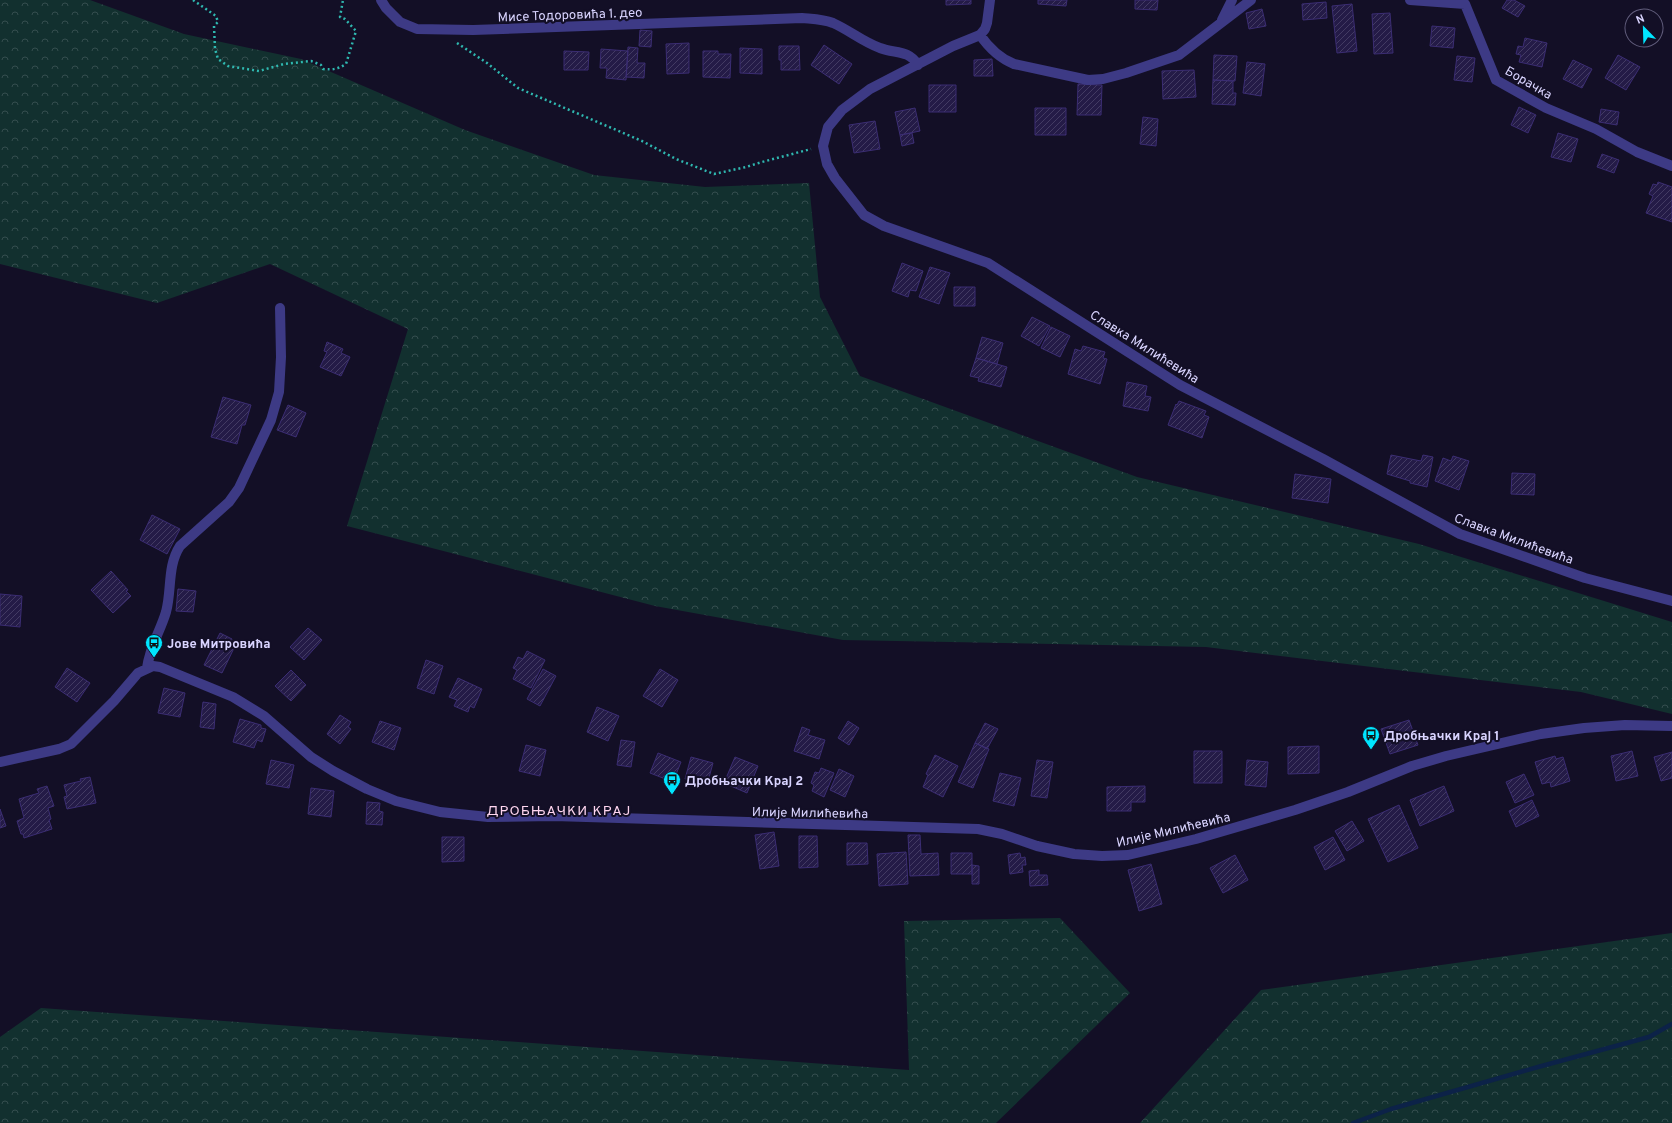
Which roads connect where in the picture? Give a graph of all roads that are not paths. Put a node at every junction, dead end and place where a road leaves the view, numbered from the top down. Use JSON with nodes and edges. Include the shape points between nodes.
{"nodes":[{"id":1,"x":990,"y":0,"type":"edge"},
{"id":2,"x":1232,"y":0,"type":"edge"},
{"id":3,"x":1251,"y":0,"type":"edge"},
{"id":4,"x":1410,"y":0,"type":"edge"},
{"id":5,"x":1466,"y":2,"type":"edge"},
{"id":6,"x":384,"y":4,"type":"edge"},
{"id":7,"x":1221,"y":23,"type":"junction"},
{"id":8,"x":980,"y":35,"type":"junction"},
{"id":9,"x":918,"y":65,"type":"junction"},
{"id":10,"x":1672,"y":166,"type":"edge"},
{"id":11,"x":280,"y":308,"type":"dead end"},
{"id":12,"x":1672,"y":601,"type":"edge"},
{"id":13,"x":146,"y":668,"type":"junction"},
{"id":14,"x":1672,"y":726,"type":"edge"},
{"id":15,"x":0,"y":762,"type":"edge"}],
"edges":[{"from":1,"to":8,"type":"street","via":[[987,23]]},
{"from":2,"to":7,"type":"street"},
{"from":3,"to":7,"type":"street"},
{"from":4,"to":5,"type":"street","name":"Борачка"},
{"from":5,"to":10,"type":"street","name":"Борачка","via":[[1496,80],[1546,108]]},
{"from":6,"to":9,"type":"street","name":"Мисе Тодоровића 1. део","via":[[400,22],[418,29],[480,30],[802,18],[833,23],[881,49],[906,54],[914,58]]},
{"from":7,"to":8,"type":"street","via":[[1179,55],[1126,73],[1088,80],[1004,60]]},
{"from":8,"to":9,"type":"street","name":"Славка Милићевића","via":[[952,46]]},
{"from":9,"to":12,"type":"street","name":"Славка Милићевића","via":[[870,89],[842,110],[828,127],[823,146],[827,164],[864,215],[884,226],[988,263],[1180,385],[1460,534],[1586,578]]},
{"from":11,"to":13,"type":"street","via":[[279,385],[271,420],[239,488],[229,502],[180,546],[174,556],[166,612],[154,639]]},
{"from":13,"to":14,"type":"street","name":"Илије Милићевића","via":[[160,667],[233,697],[264,716],[334,772],[396,801],[440,812],[488,817],[554,816],[978,829],[1074,854],[1097,856],[1128,855],[1196,839],[1295,810],[1412,766],[1541,734],[1625,725]]},
{"from":13,"to":15,"type":"street","via":[[138,673],[71,744]]}]}
